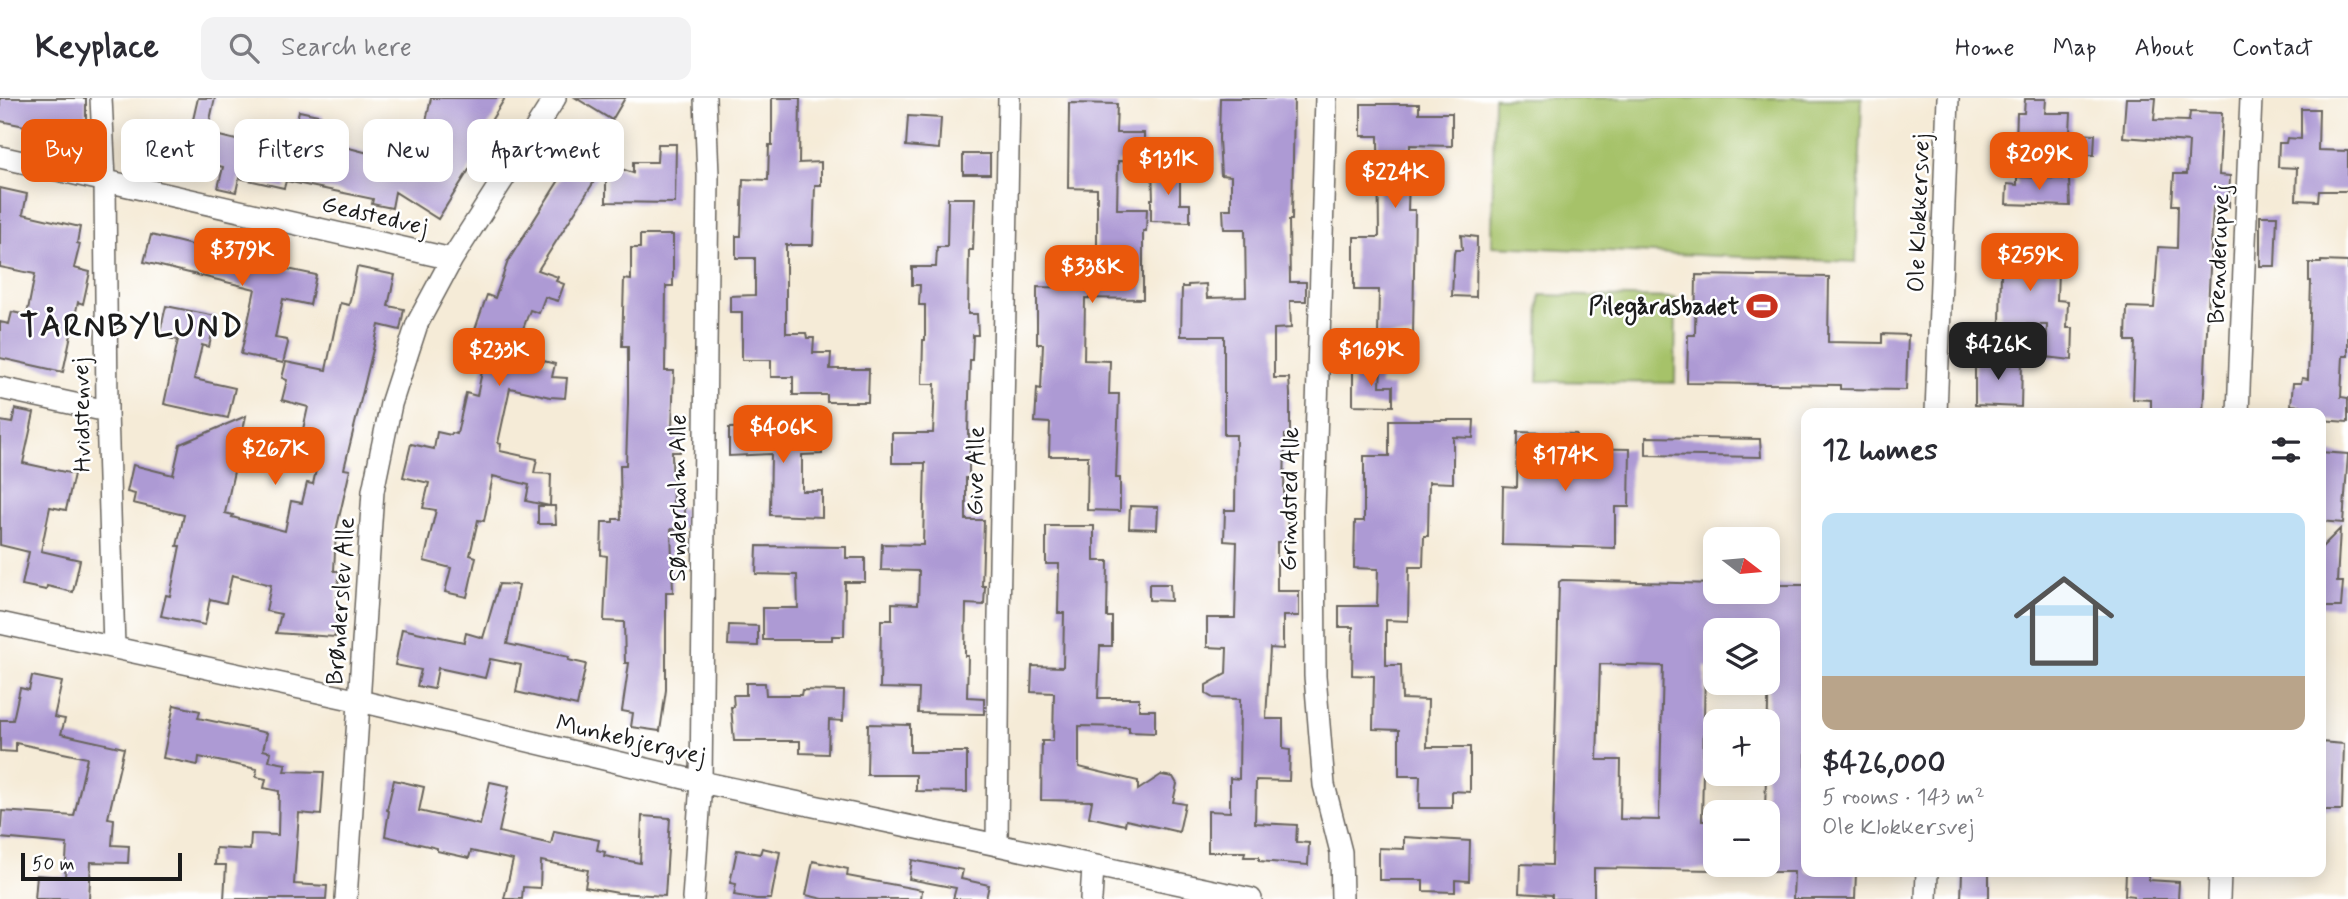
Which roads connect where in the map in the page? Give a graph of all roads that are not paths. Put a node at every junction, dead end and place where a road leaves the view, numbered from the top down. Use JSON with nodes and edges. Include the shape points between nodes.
{"nodes":[{"id":1,"x":101,"y":98,"type":"edge"},
{"id":2,"x":555,"y":98,"type":"edge"},
{"id":3,"x":705,"y":98,"type":"edge"},
{"id":4,"x":1009,"y":98,"type":"edge"},
{"id":5,"x":1326,"y":98,"type":"edge"},
{"id":6,"x":1948,"y":98,"type":"edge"},
{"id":7,"x":2251,"y":98,"type":"edge"},
{"id":8,"x":102,"y":119,"type":"edge"},
{"id":9,"x":0,"y":157,"type":"edge"},
{"id":10,"x":21,"y":162,"type":"edge"},
{"id":11,"x":107,"y":180,"type":"edge"},
{"id":12,"x":105,"y":182,"type":"edge"},
{"id":13,"x":452,"y":259,"type":"junction"},
{"id":14,"x":0,"y":388,"type":"edge"},
{"id":15,"x":1936,"y":408,"type":"edge"},
{"id":16,"x":2238,"y":408,"type":"edge"},
{"id":17,"x":107,"y":411,"type":"junction"},
{"id":18,"x":0,"y":623,"type":"edge"},
{"id":19,"x":114,"y":647,"type":"junction"},
{"id":20,"x":360,"y":701,"type":"junction"},
{"id":21,"x":701,"y":782,"type":"junction"},
{"id":22,"x":997,"y":845,"type":"junction"},
{"id":23,"x":1093,"y":867,"type":"junction"},
{"id":24,"x":1927,"y":877,"type":"edge"},
{"id":25,"x":2220,"y":877,"type":"edge"},
{"id":26,"x":346,"y":899,"type":"edge"},
{"id":27,"x":693,"y":899,"type":"edge"},
{"id":28,"x":1091,"y":899,"type":"edge"},
{"id":29,"x":1251,"y":899,"type":"edge"},
{"id":30,"x":1342,"y":899,"type":"edge"},
{"id":31,"x":1926,"y":899,"type":"edge"},
{"id":32,"x":2219,"y":899,"type":"edge"}],
"edges":[{"from":1,"to":8,"type":"street","name":"Hvidstenvej"},
{"from":2,"to":13,"type":"street","name":"Brønderslev Alle"},
{"from":3,"to":21,"type":"street","name":"Sønderholm Alle"},
{"from":4,"to":22,"type":"street","name":"Give Alle"},
{"from":5,"to":30,"type":"street","name":"Grindsted Alle","via":[[1314,511],[1315,676],[1324,785],[1341,852]]},
{"from":6,"to":15,"type":"street","name":"Ole Klokkersvej"},
{"from":7,"to":16,"type":"street","name":"Brenderupvej"},
{"from":9,"to":10,"type":"street","name":"Gedstedvej"},
{"from":11,"to":13,"type":"street","name":"Gedstedvej"},
{"from":12,"to":17,"type":"street","name":"Hvidstenvej"},
{"from":13,"to":20,"type":"street","name":"Brønderslev Alle","via":[[418,324],[391,404],[373,491]]},
{"from":14,"to":17,"type":"street"},
{"from":17,"to":19,"type":"street","name":"Hvidstenvej"},
{"from":18,"to":19,"type":"street","name":"Munkebjergvej"},
{"from":19,"to":20,"type":"street","name":"Munkebjergvej"},
{"from":20,"to":21,"type":"street","name":"Munkebjergvej"},
{"from":20,"to":26,"type":"street","name":"Brønderslev Alle"},
{"from":21,"to":22,"type":"street","name":"Munkebjergvej"},
{"from":21,"to":27,"type":"street","name":"Sønderholm Alle"},
{"from":22,"to":23,"type":"street","name":"Munkebjergvej"},
{"from":23,"to":28,"type":"street"},
{"from":23,"to":29,"type":"street","name":"Munkebjergvej"},
{"from":24,"to":31,"type":"street"},
{"from":25,"to":32,"type":"street"}]}
